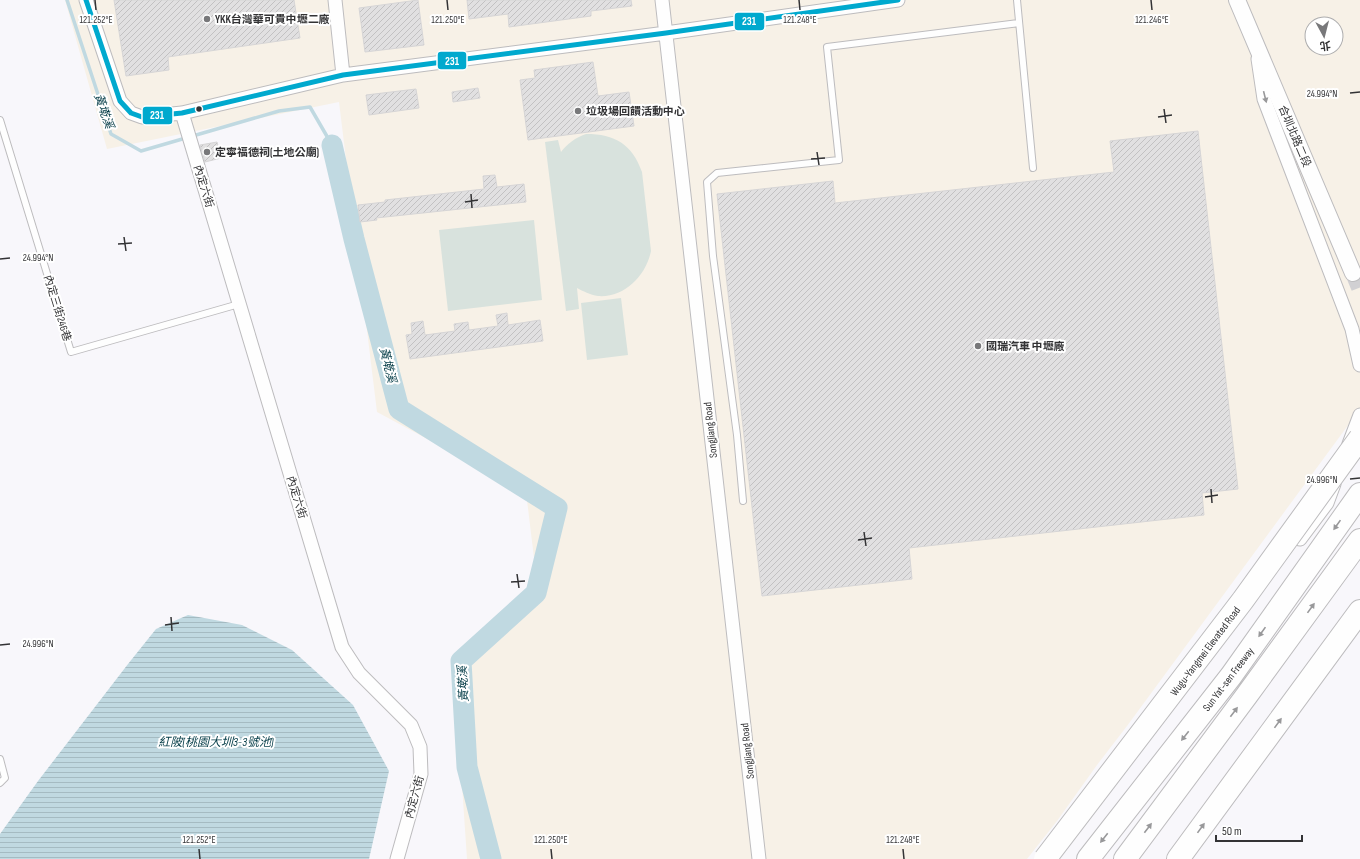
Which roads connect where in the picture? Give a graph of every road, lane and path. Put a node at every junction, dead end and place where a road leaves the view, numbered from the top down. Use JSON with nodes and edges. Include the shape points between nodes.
{"nodes":[{"id":1,"x":86,"y":0,"type":"edge"},
{"id":2,"x":335,"y":0,"type":"edge"},
{"id":3,"x":662,"y":0,"type":"edge"},
{"id":4,"x":898,"y":0,"type":"edge"},
{"id":5,"x":1017,"y":0,"type":"edge"},
{"id":6,"x":1237,"y":0,"type":"edge"},
{"id":7,"x":1019,"y":23,"type":"junction"},
{"id":8,"x":666,"y":33,"type":"junction"},
{"id":9,"x":1256,"y":45,"type":"junction"},
{"id":10,"x":343,"y":75,"type":"junction"},
{"id":11,"x":182,"y":113,"type":"junction"},
{"id":12,"x":0,"y":120,"type":"edge"},
{"id":13,"x":1299,"y":146,"type":"junction"},
{"id":14,"x":1033,"y":168,"type":"dead end"},
{"id":15,"x":1296,"y":182,"type":"junction"},
{"id":16,"x":1353,"y":273,"type":"tunnel mouth"},
{"id":17,"x":239,"y":304,"type":"junction"},
{"id":18,"x":1360,"y":365,"type":"edge"},
{"id":19,"x":1360,"y":415,"type":"edge"},
{"id":20,"x":1360,"y":438,"type":"edge"},
{"id":21,"x":1360,"y":494,"type":"edge"},
{"id":22,"x":743,"y":501,"type":"dead end"},
{"id":23,"x":1360,"y":540,"type":"edge"},
{"id":24,"x":1360,"y":611,"type":"edge"},
{"id":25,"x":0,"y":759,"type":"edge"},
{"id":26,"x":0,"y":783,"type":"edge"},
{"id":27,"x":397,"y":859,"type":"edge"},
{"id":28,"x":759,"y":859,"type":"edge"},
{"id":29,"x":1045,"y":859,"type":"edge"},
{"id":30,"x":1055,"y":859,"type":"edge"},
{"id":31,"x":1088,"y":859,"type":"edge"},
{"id":32,"x":1125,"y":859,"type":"edge"},
{"id":33,"x":1178,"y":859,"type":"edge"}],
"edges":[{"from":1,"to":11,"type":"street","via":[[120,101],[131,113],[142,117]]},
{"from":2,"to":10,"type":"street"},
{"from":3,"to":8,"type":"street","name":"SongJiang Road"},
{"from":4,"to":8,"type":"street"},
{"from":5,"to":7,"type":"lane"},
{"from":6,"to":9,"type":"street","name":"合圳北路二段"},
{"from":7,"to":14,"type":"lane"},
{"from":7,"to":22,"type":"lane","via":[[827,47],[839,160],[716,173],[707,182],[713,256],[737,435]]},
{"from":8,"to":10,"type":"street"},
{"from":8,"to":28,"type":"street","name":"SongJiang Road"},
{"from":9,"to":13,"type":"street","name":"合圳北路二段"},
{"from":9,"to":15,"type":"street","one_way":true,"via":[[1264,99]]},
{"from":10,"to":11,"type":"street"},
{"from":11,"to":17,"type":"street","name":"內定六街"},
{"from":12,"to":17,"type":"lane","name":"內定三街246巷","via":[[71,352]]},
{"from":13,"to":15,"type":"street","via":[[1294,153]]},
{"from":13,"to":16,"type":"street","name":"合圳北路二段"},
{"from":15,"to":18,"type":"street","via":[[1352,329]]},
{"from":17,"to":27,"type":"street","name":"內定六街","via":[[342,647],[359,673],[411,725],[420,746],[421,774]]},
{"from":19,"to":30,"type":"street","via":[[1327,503]]},
{"from":20,"to":29,"type":"highway","name":"Wugu-Yangmei Elevated Road","bridge":true,"via":[[1244,600]]},
{"from":21,"to":31,"type":"highway","name":"Sun Yat-sen Freeway","one_way":true,"via":[[1231,676]]},
{"from":32,"to":23,"type":"highway","one_way":true},
{"from":33,"to":24,"type":"highway","one_way":true},
{"from":25,"to":26,"type":"lane","via":[[5,778]]}]}
